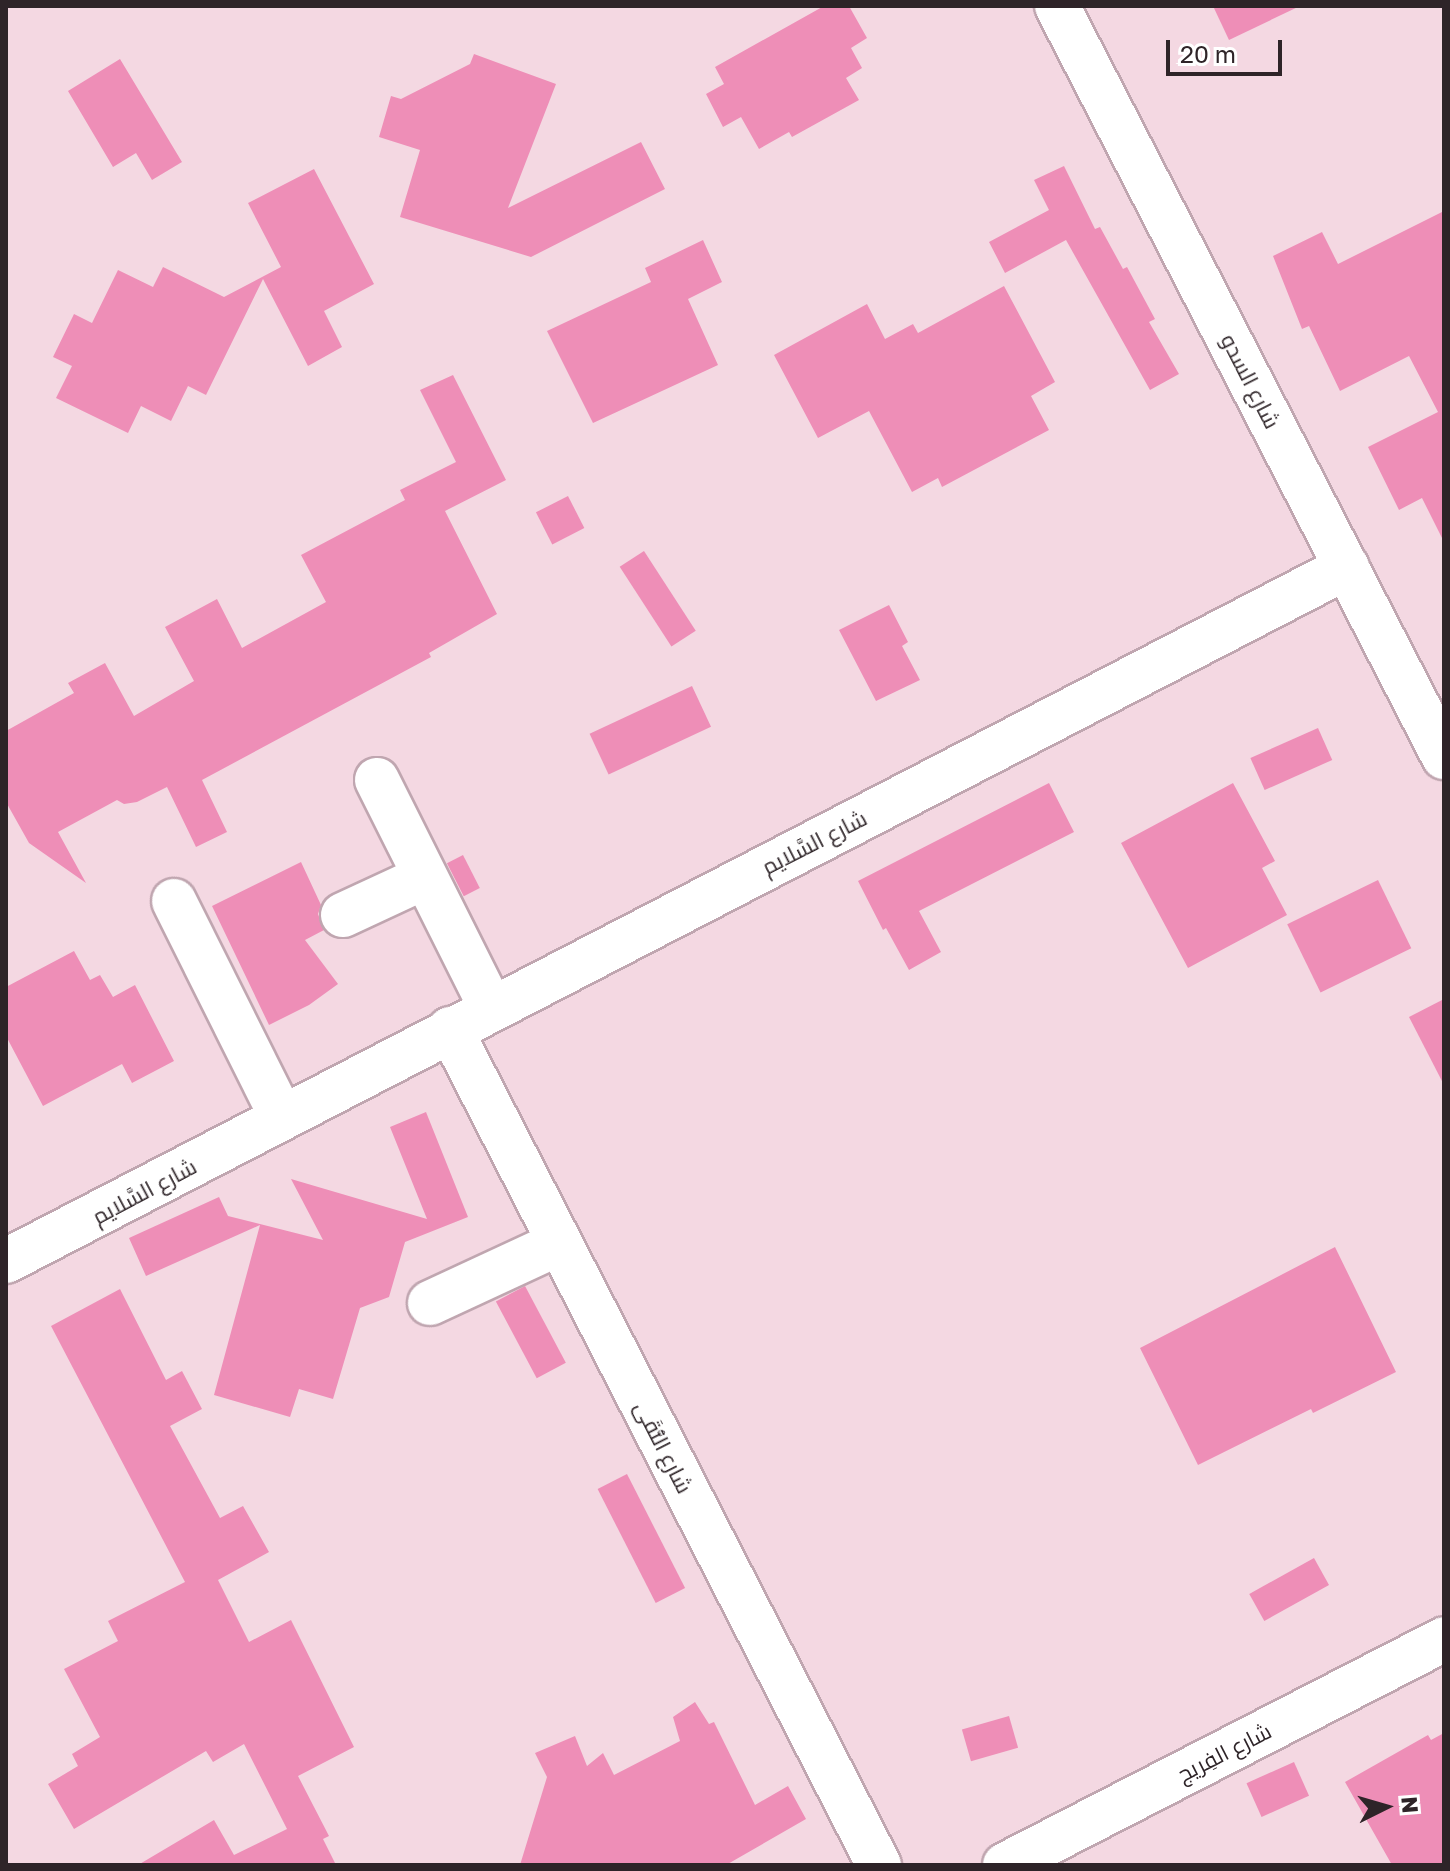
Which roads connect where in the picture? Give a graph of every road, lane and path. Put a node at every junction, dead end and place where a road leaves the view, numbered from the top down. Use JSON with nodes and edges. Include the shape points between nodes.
{"nodes":[{"id":1,"x":1057,"y":6,"type":"edge"},
{"id":2,"x":1347,"y":567,"type":"junction"},
{"id":3,"x":1444,"y":757,"type":"edge"},
{"id":4,"x":377,"y":780,"type":"dead end"},
{"id":5,"x":425,"y":877,"type":"junction"},
{"id":6,"x":174,"y":901,"type":"dead end"},
{"id":7,"x":343,"y":915,"type":"dead end"},
{"id":8,"x":491,"y":1008,"type":"junction"},
{"id":9,"x":450,"y":1029,"type":"junction"},
{"id":10,"x":282,"y":1118,"type":"junction"},
{"id":11,"x":559,"y":1243,"type":"junction"},
{"id":12,"x":6,"y":1261,"type":"edge"},
{"id":13,"x":430,"y":1303,"type":"dead end"},
{"id":14,"x":1444,"y":1639,"type":"edge"},
{"id":15,"x":879,"y":1865,"type":"edge"},
{"id":16,"x":1005,"y":1865,"type":"edge"}],
"edges":[{"from":1,"to":2,"type":"street","name":"شارع السدو"},
{"from":2,"to":3,"type":"street","name":"شارع السدو"},
{"from":2,"to":8,"type":"street","name":"شارع السَّلايم"},
{"from":4,"to":5,"type":"street"},
{"from":5,"to":7,"type":"street"},
{"from":5,"to":8,"type":"street"},
{"from":6,"to":10,"type":"street"},
{"from":8,"to":9,"type":"street","name":"شارع السَّلايم"},
{"from":9,"to":10,"type":"street","name":"شارع السَّلايم"},
{"from":9,"to":11,"type":"street","name":"شارع التُّقَى"},
{"from":10,"to":12,"type":"street","name":"شارع السَّلايم"},
{"from":11,"to":13,"type":"street"},
{"from":11,"to":15,"type":"street","name":"شارع التُّقَى"},
{"from":14,"to":16,"type":"street","name":"شارع الفِريج"}]}
